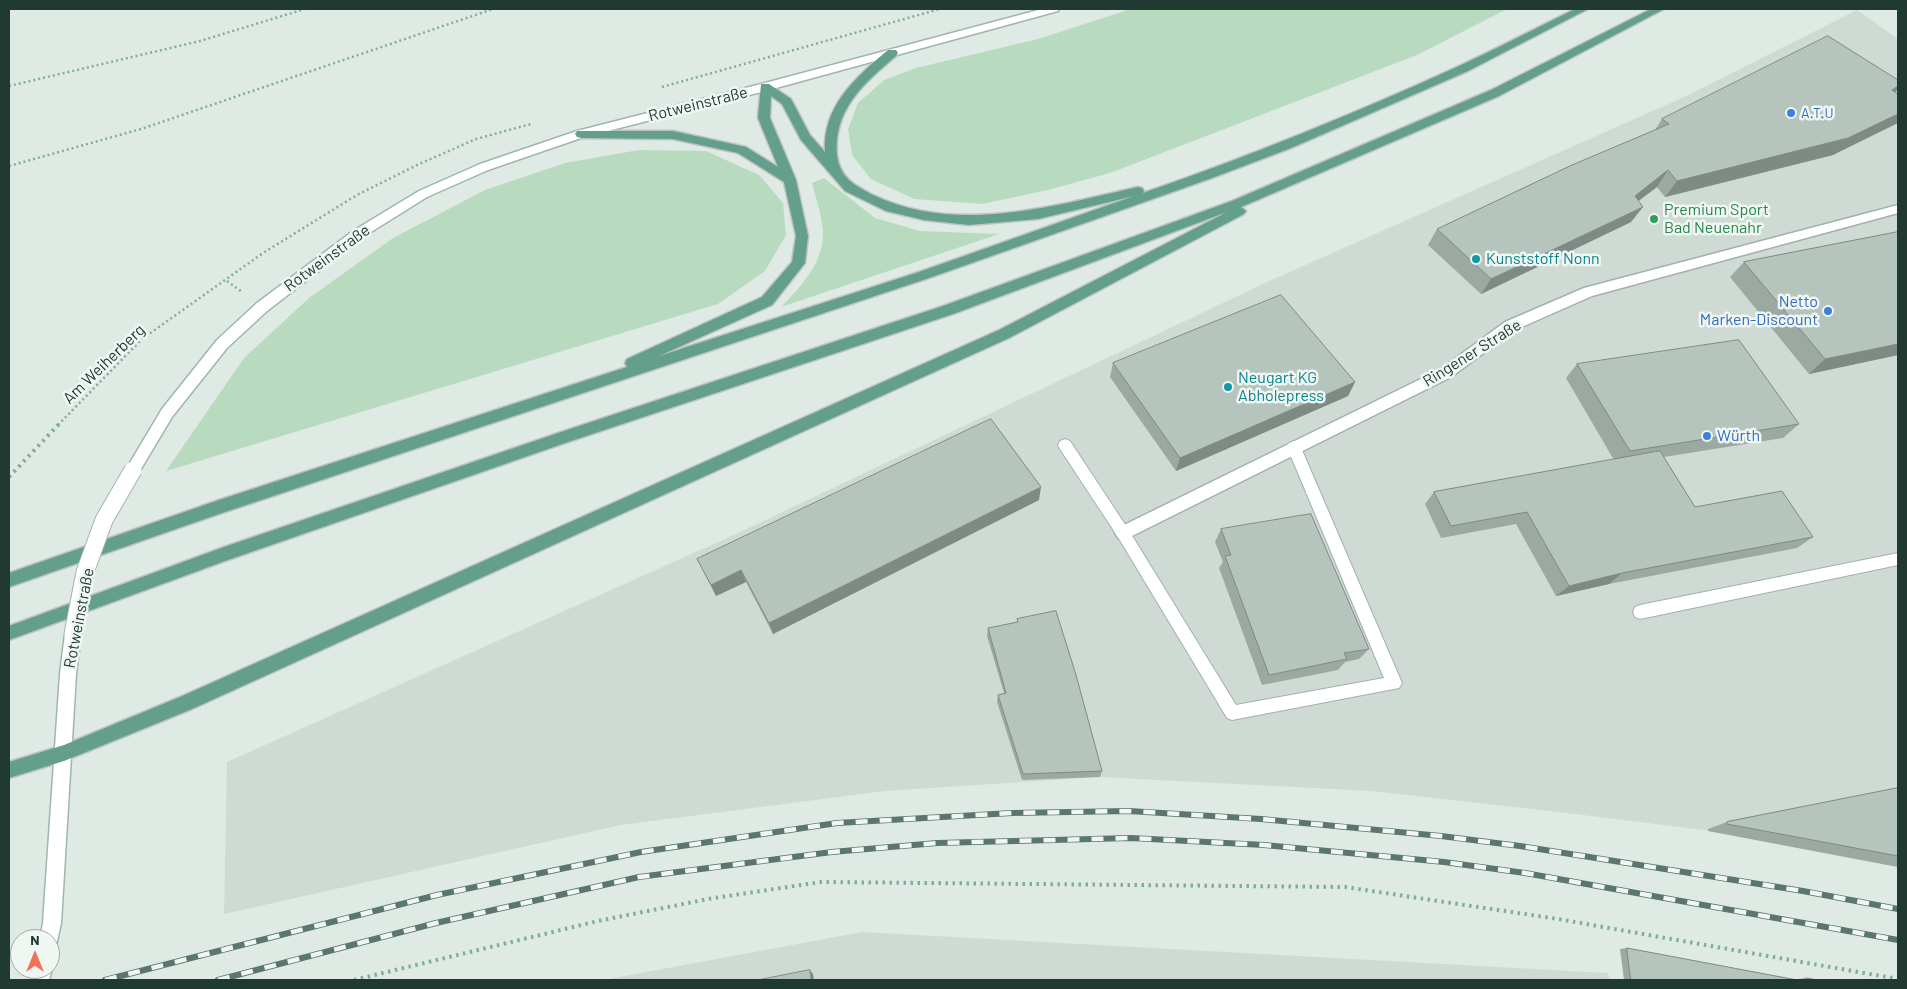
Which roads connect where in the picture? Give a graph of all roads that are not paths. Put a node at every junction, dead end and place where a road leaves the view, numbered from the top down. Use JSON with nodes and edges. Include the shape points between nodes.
{"nodes":[{"id":1,"x":1054,"y":9,"type":"edge"},
{"id":2,"x":1583,"y":9,"type":"edge"},
{"id":3,"x":1659,"y":9,"type":"edge"},
{"id":4,"x":892,"y":53,"type":"junction"},
{"id":5,"x":765,"y":87,"type":"junction"},
{"id":6,"x":582,"y":134,"type":"junction"},
{"id":7,"x":833,"y":171,"type":"junction"},
{"id":8,"x":1317,"y":171,"type":"junction"},
{"id":9,"x":1208,"y":174,"type":"junction"},
{"id":10,"x":790,"y":180,"type":"junction"},
{"id":11,"x":1898,"y":209,"type":"edge"},
{"id":12,"x":563,"y":395,"type":"junction"},
{"id":13,"x":1065,"y":445,"type":"dead end"},
{"id":14,"x":1294,"y":447,"type":"junction"},
{"id":15,"x":1123,"y":533,"type":"junction"},
{"id":16,"x":1898,"y":559,"type":"edge"},
{"id":17,"x":9,"y":580,"type":"edge"},
{"id":18,"x":1640,"y":612,"type":"dead end"},
{"id":19,"x":9,"y":633,"type":"edge"},
{"id":20,"x":64,"y":753,"type":"junction"},
{"id":21,"x":9,"y":770,"type":"edge"},
{"id":22,"x":50,"y":929,"type":"edge"}],
"edges":[{"from":1,"to":4,"type":"main road","name":"Rotweinstraße"},
{"from":2,"to":9,"type":"main road","via":[[1464,68],[1287,145]]},
{"from":3,"to":8,"type":"main road","via":[[1495,93]]},
{"from":4,"to":5,"type":"main road","name":"Rotweinstraße"},
{"from":4,"to":7,"type":"main road","via":[[858,83],[837,111],[831,138]]},
{"from":5,"to":6,"type":"main road","name":"Rotweinstraße"},
{"from":5,"to":7,"type":"main road","via":[[787,102],[805,137]]},
{"from":5,"to":10,"type":"main road","via":[[764,118]]},
{"from":6,"to":10,"type":"main road","via":[[673,135],[742,150]]},
{"from":6,"to":20,"type":"main road","name":"Rotweinstraße","bridge":true,"via":[[484,167],[423,194],[358,234],[262,307],[222,344],[167,413],[104,520],[85,572],[74,627]]},
{"from":7,"to":9,"type":"main road","via":[[849,188],[886,206],[924,215],[969,220],[1038,214]]},
{"from":8,"to":19,"type":"main road","via":[[948,310],[558,439],[224,554]]},
{"from":8,"to":20,"type":"main road","via":[[1004,334],[186,703]]},
{"from":9,"to":12,"type":"main road","via":[[924,275]]},
{"from":10,"to":12,"type":"main road","via":[[802,236],[798,263],[767,301]]},
{"from":11,"to":14,"type":"main road","name":"Ringener Straße","via":[[1589,292],[1510,326],[1446,372]]},
{"from":12,"to":17,"type":"main road","via":[[219,507]]},
{"from":13,"to":15,"type":"lane"},
{"from":14,"to":15,"type":"main road","name":"Ringener Straße"},
{"from":14,"to":15,"type":"lane","via":[[1394,683],[1232,713]]},
{"from":16,"to":18,"type":"lane"},
{"from":20,"to":21,"type":"main road"},
{"from":20,"to":22,"type":"main road","name":"Rotweinstraße"}]}
